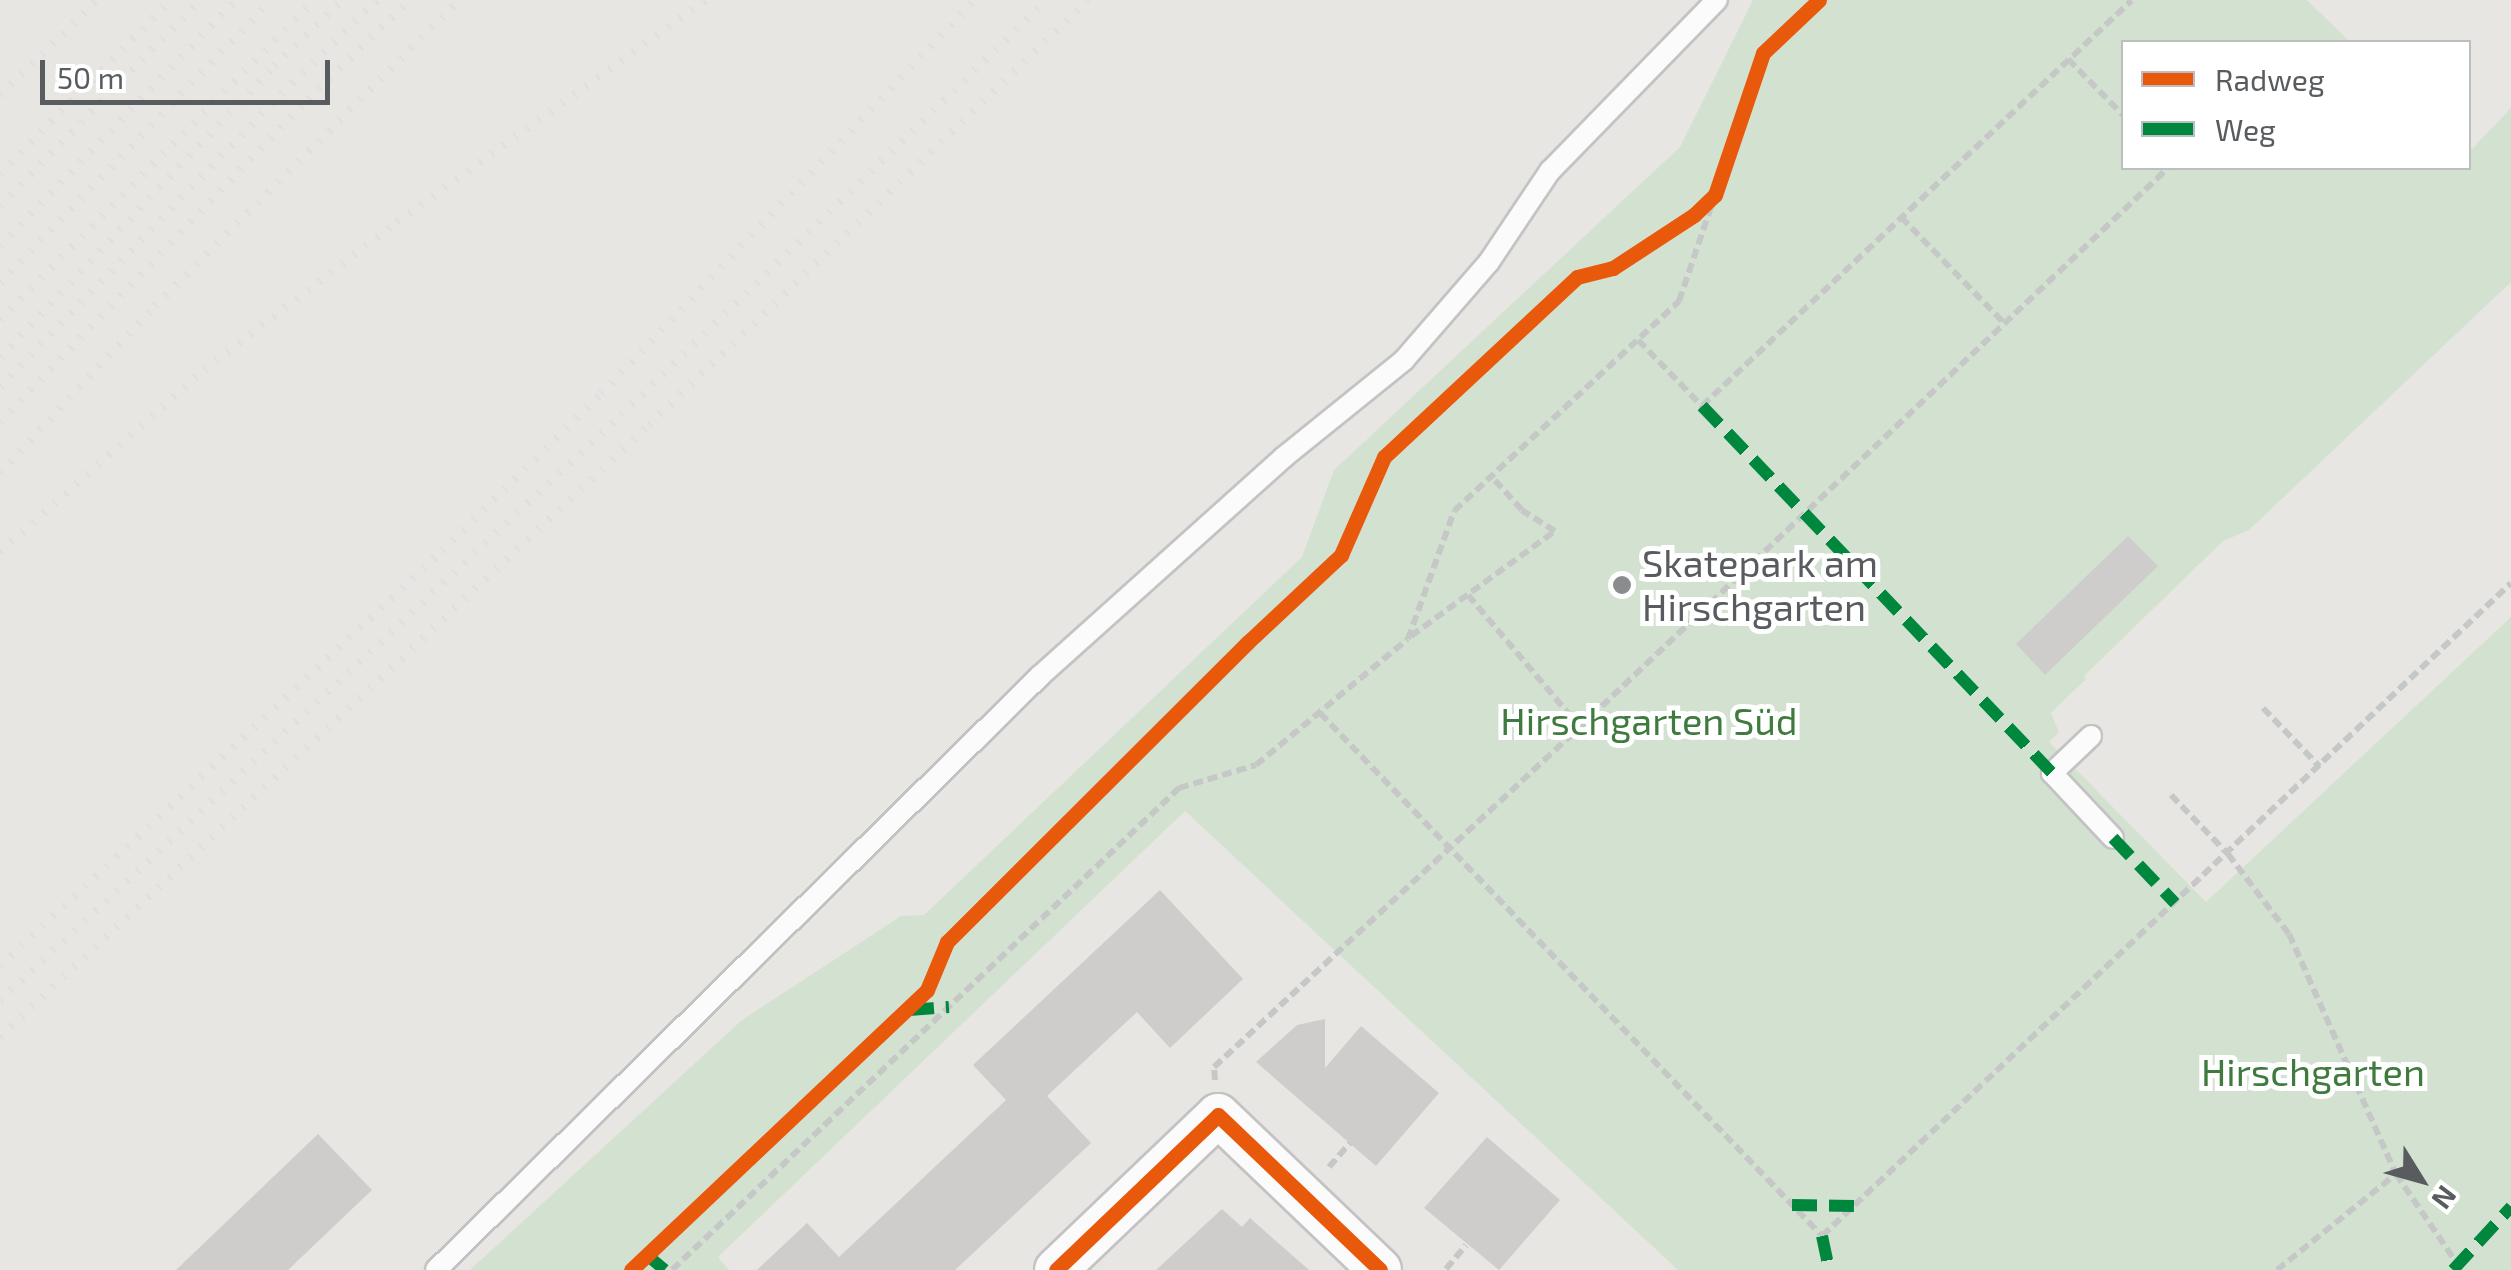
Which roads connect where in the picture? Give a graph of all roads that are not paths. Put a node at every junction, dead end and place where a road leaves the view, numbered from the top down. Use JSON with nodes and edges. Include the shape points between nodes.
{"nodes":[{"id":1,"x":1717,"y":0,"type":"edge"},
{"id":2,"x":2091,"y":736,"type":"dead end"},
{"id":3,"x":2114,"y":838,"type":"dead end"},
{"id":4,"x":436,"y":1270,"type":"edge"},
{"id":5,"x":1056,"y":1270,"type":"edge"},
{"id":6,"x":1380,"y":1270,"type":"edge"}],
"edges":[{"from":1,"to":4,"type":"lane","via":[[1550,171],[1490,262],[1404,360],[1040,676]]},
{"from":2,"to":3,"type":"lane","via":[[2052,774]]},
{"from":5,"to":6,"type":"street","via":[[1218,1115]]}]}
